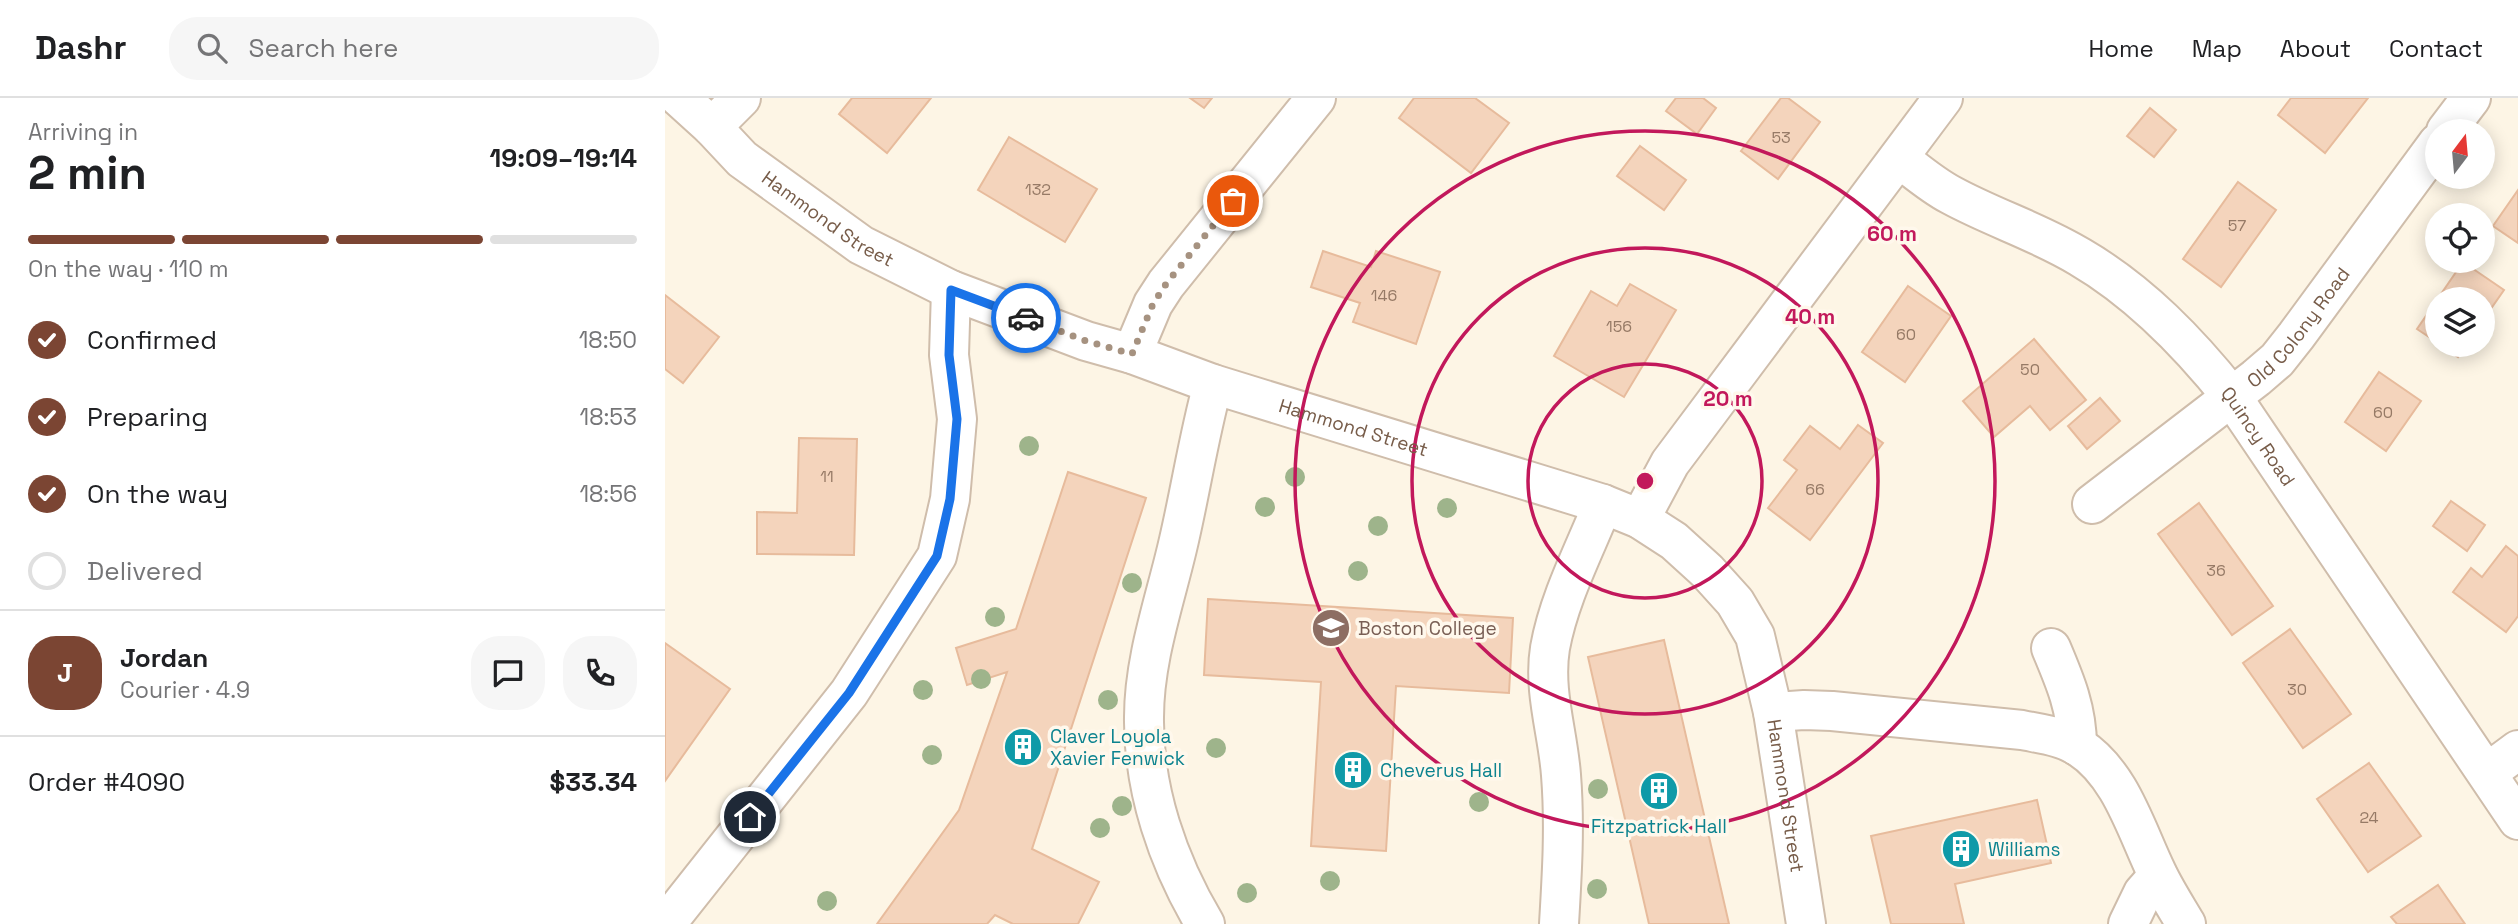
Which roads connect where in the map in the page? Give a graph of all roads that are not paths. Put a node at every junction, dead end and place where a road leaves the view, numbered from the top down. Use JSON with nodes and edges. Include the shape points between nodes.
{"nodes":[{"id":1,"x":680,"y":98,"type":"edge"},
{"id":2,"x":741,"y":98,"type":"edge"},
{"id":3,"x":1316,"y":98,"type":"edge"},
{"id":4,"x":1943,"y":98,"type":"edge"},
{"id":5,"x":2471,"y":98,"type":"edge"},
{"id":6,"x":2455,"y":119,"type":"edge"},
{"id":7,"x":712,"y":127,"type":"junction"},
{"id":8,"x":1899,"y":158,"type":"junction"},
{"id":9,"x":2425,"y":161,"type":"edge"},
{"id":10,"x":951,"y":290,"type":"junction"},
{"id":11,"x":1132,"y":354,"type":"junction"},
{"id":12,"x":1213,"y":384,"type":"junction"},
{"id":13,"x":2232,"y":397,"type":"junction"},
{"id":14,"x":1603,"y":504,"type":"junction"},
{"id":15,"x":2092,"y":504,"type":"dead end"},
{"id":16,"x":1640,"y":519,"type":"junction"},
{"id":17,"x":2051,"y":648,"type":"dead end"},
{"id":18,"x":1773,"y":712,"type":"junction"},
{"id":19,"x":2077,"y":746,"type":"junction"},
{"id":20,"x":2518,"y":750,"type":"edge"},
{"id":21,"x":2487,"y":773,"type":"junction"},
{"id":22,"x":2518,"y":820,"type":"edge"},
{"id":23,"x":2158,"y":876,"type":"junction"},
{"id":24,"x":666,"y":924,"type":"edge"},
{"id":25,"x":1205,"y":924,"type":"edge"},
{"id":26,"x":1559,"y":924,"type":"edge"},
{"id":27,"x":1806,"y":924,"type":"edge"},
{"id":28,"x":2128,"y":924,"type":"edge"},
{"id":29,"x":2186,"y":924,"type":"edge"}],
"edges":[{"from":1,"to":7,"type":"street","name":"Hammond Street"},
{"from":2,"to":7,"type":"street"},
{"from":3,"to":11,"type":"street","via":[[1166,284]]},
{"from":4,"to":8,"type":"street"},
{"from":5,"to":6,"type":"street"},
{"from":7,"to":10,"type":"street","name":"Hammond Street","via":[[742,159],[861,245]]},
{"from":8,"to":13,"type":"street","name":"Quincy Road","via":[[1951,195],[2038,234],[2113,278],[2164,321]]},
{"from":8,"to":16,"type":"street","via":[[1670,463]]},
{"from":9,"to":13,"type":"street","name":"Old Colony Road","via":[[2296,337],[2277,360]]},
{"from":10,"to":11,"type":"street","name":"Hammond Street"},
{"from":10,"to":24,"type":"street","via":[[949,355],[957,419],[950,499],[937,556],[849,693]]},
{"from":11,"to":12,"type":"street","name":"Hammond Street"},
{"from":12,"to":14,"type":"street","name":"Hammond Street"},
{"from":12,"to":25,"type":"street","via":[[1157,626],[1143,715],[1146,762],[1157,814],[1174,864]]},
{"from":13,"to":15,"type":"street","name":"Old Colony Road"},
{"from":13,"to":21,"type":"street","name":"Quincy Road"},
{"from":14,"to":16,"type":"street","name":"Hammond Street"},
{"from":14,"to":26,"type":"street","via":[[1557,620],[1550,650],[1549,687],[1563,814]]},
{"from":16,"to":18,"type":"street","name":"Hammond Street","via":[[1674,541],[1735,602],[1755,636]]},
{"from":17,"to":19,"type":"street","via":[[2070,692]]},
{"from":18,"to":19,"type":"street","via":[[1832,711],[2022,730]]},
{"from":18,"to":27,"type":"street","name":"Hammond Street"},
{"from":19,"to":23,"type":"street","via":[[2098,762],[2115,785]]},
{"from":20,"to":21,"type":"street"},
{"from":21,"to":22,"type":"street","name":"Quincy Road"},
{"from":23,"to":28,"type":"street","via":[[2143,893]]},
{"from":23,"to":29,"type":"street"}]}
